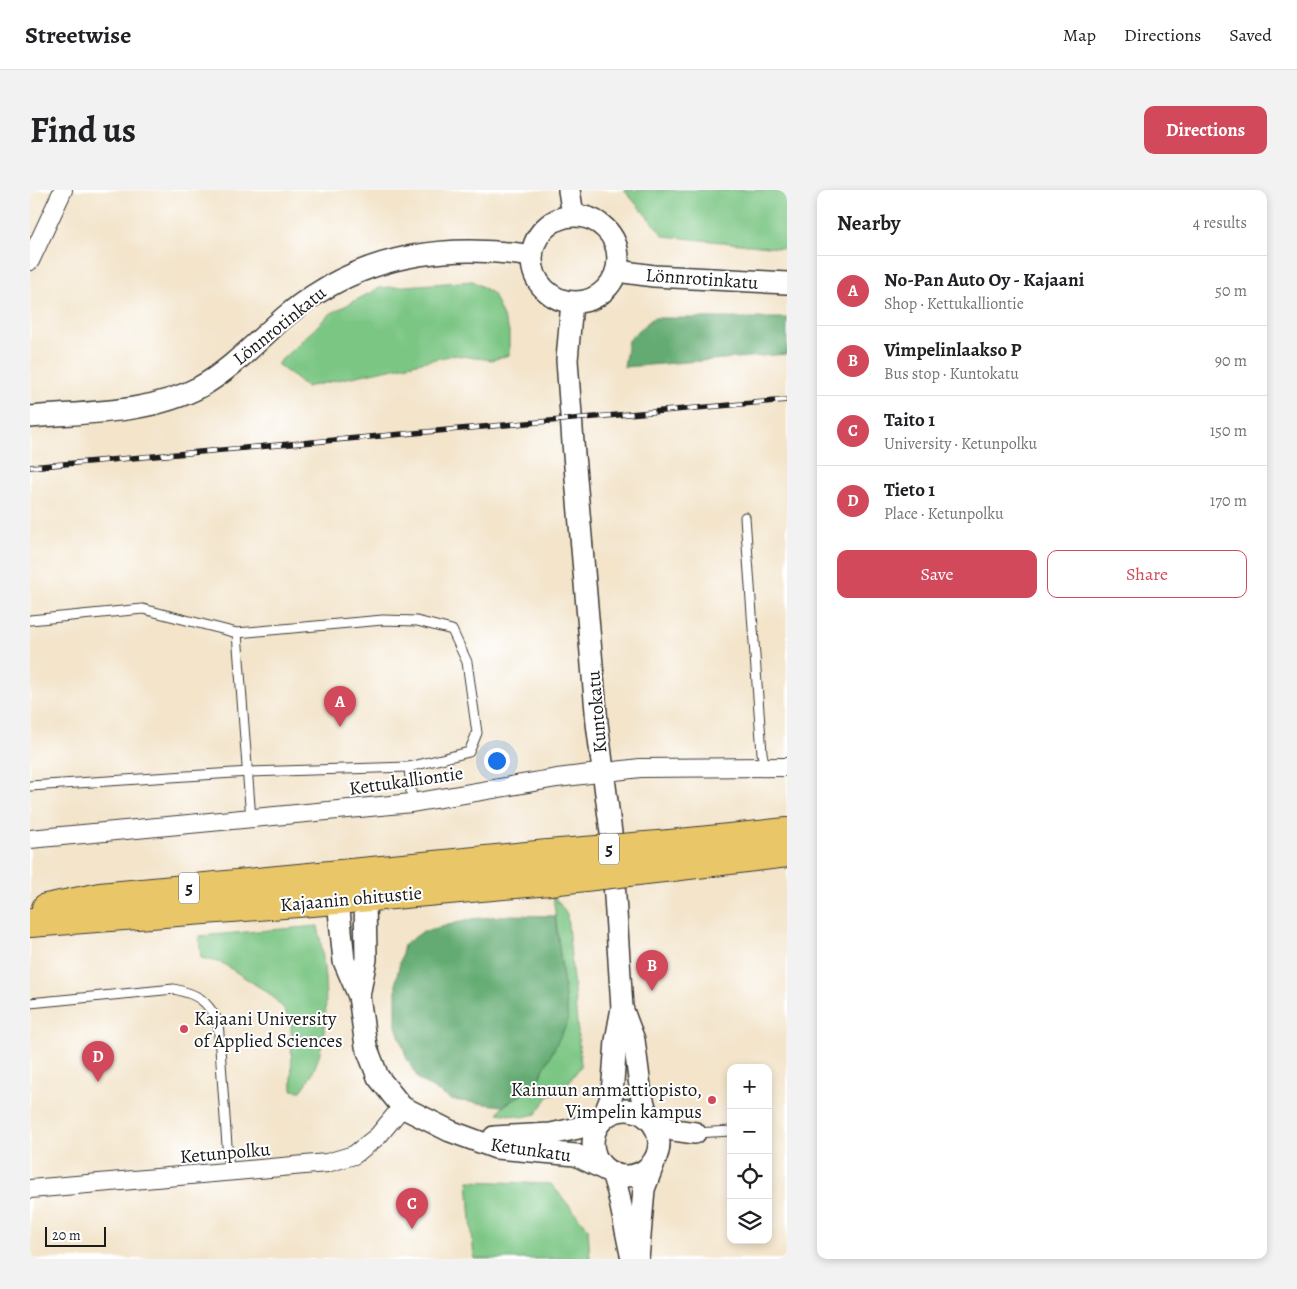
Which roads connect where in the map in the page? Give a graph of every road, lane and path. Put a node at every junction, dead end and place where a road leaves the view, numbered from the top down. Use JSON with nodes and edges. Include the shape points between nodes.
{"nodes":[{"id":1,"x":63,"y":190,"type":"edge"},
{"id":2,"x":569,"y":190,"type":"edge"},
{"id":3,"x":573,"y":215,"type":"junction"},
{"id":4,"x":532,"y":256,"type":"junction"},
{"id":5,"x":30,"y":261,"type":"edge"},
{"id":6,"x":618,"y":271,"type":"junction"},
{"id":7,"x":787,"y":283,"type":"edge"},
{"id":8,"x":572,"y":302,"type":"junction"},
{"id":9,"x":30,"y":417,"type":"edge"},
{"id":10,"x":745,"y":517,"type":"dead end"},
{"id":11,"x":30,"y":620,"type":"edge"},
{"id":12,"x":237,"y":633,"type":"junction"},
{"id":13,"x":409,"y":767,"type":"junction"},
{"id":14,"x":787,"y":767,"type":"edge"},
{"id":15,"x":766,"y":768,"type":"junction"},
{"id":16,"x":249,"y":772,"type":"junction"},
{"id":17,"x":602,"y":772,"type":"junction"},
{"id":18,"x":30,"y":786,"type":"edge"},
{"id":19,"x":412,"y":803,"type":"junction"},
{"id":20,"x":252,"y":819,"type":"junction"},
{"id":21,"x":787,"y":832,"type":"edge"},
{"id":22,"x":30,"y":839,"type":"edge"},
{"id":23,"x":675,"y":851,"type":"junction"},
{"id":24,"x":787,"y":853,"type":"edge"},
{"id":25,"x":549,"y":867,"type":"junction"},
{"id":26,"x":348,"y":872,"type":"junction"},
{"id":27,"x":365,"y":897,"type":"junction"},
{"id":28,"x":338,"y":900,"type":"junction"},
{"id":29,"x":30,"y":911,"type":"edge"},
{"id":30,"x":30,"y":922,"type":"edge"},
{"id":31,"x":359,"y":996,"type":"junction"},
{"id":32,"x":30,"y":1002,"type":"edge"},
{"id":33,"x":622,"y":1008,"type":"junction"},
{"id":34,"x":402,"y":1106,"type":"junction"},
{"id":35,"x":648,"y":1117,"type":"junction"},
{"id":36,"x":603,"y":1118,"type":"junction"},
{"id":37,"x":727,"y":1131,"type":"edge"},
{"id":38,"x":695,"y":1133,"type":"junction"},
{"id":39,"x":476,"y":1140,"type":"junction"},
{"id":40,"x":654,"y":1161,"type":"junction"},
{"id":41,"x":229,"y":1173,"type":"junction"},
{"id":42,"x":612,"y":1173,"type":"junction"},
{"id":43,"x":30,"y":1189,"type":"edge"},
{"id":44,"x":632,"y":1259,"type":"edge"},
{"id":45,"x":638,"y":1259,"type":"edge"}],
"edges":[{"from":1,"to":5,"type":"street"},
{"from":2,"to":3,"type":"street"},
{"from":3,"to":4,"type":"street","via":[[550,223],[537,238]]},
{"from":3,"to":6,"type":"street","via":[[587,216],[610,231],[619,257]]},
{"from":4,"to":8,"type":"street","via":[[538,282],[558,299]]},
{"from":4,"to":9,"type":"street","name":"Lönnrotinkatu","via":[[494,250],[434,253],[355,271],[322,288],[249,350],[200,386],[159,403]]},
{"from":6,"to":7,"type":"street","name":"Lönnrotinkatu"},
{"from":6,"to":8,"type":"street","via":[[600,295],[587,301]]},
{"from":8,"to":17,"type":"street","name":"Kuntokatu","via":[[567,360]]},
{"from":10,"to":15,"type":"lane","via":[[762,753]]},
{"from":11,"to":12,"type":"lane","via":[[143,609]]},
{"from":12,"to":13,"type":"lane","via":[[383,620],[417,621],[452,630],[467,662],[477,733],[469,752]]},
{"from":12,"to":16,"type":"lane"},
{"from":13,"to":16,"type":"lane"},
{"from":13,"to":19,"type":"lane"},
{"from":14,"to":15,"type":"street","name":"Kettukalliontie"},
{"from":15,"to":17,"type":"street","name":"Kettukalliontie","via":[[640,768]]},
{"from":16,"to":18,"type":"lane"},
{"from":16,"to":20,"type":"lane"},
{"from":17,"to":19,"type":"street","name":"Kettukalliontie"},
{"from":17,"to":33,"type":"street","name":"Kuntokatu","via":[[611,833]]},
{"from":19,"to":20,"type":"street","name":"Kettukalliontie"},
{"from":20,"to":22,"type":"street","name":"Kettukalliontie"},
{"from":21,"to":23,"type":"highway","name":"Kajaanin ohitustie","number":"5"},
{"from":23,"to":24,"type":"highway","number":"5"},
{"from":23,"to":25,"type":"highway","name":"Kajaanin ohitustie","number":"5","bridge":true},
{"from":25,"to":26,"type":"highway","name":"Kajaanin ohitustie","number":"5"},
{"from":25,"to":27,"type":"highway","name":"Kajaanin ohitustie","number":"5"},
{"from":26,"to":27,"type":"street"},
{"from":26,"to":28,"type":"street","name":"Ketunkatu"},
{"from":26,"to":29,"type":"highway","name":"Kajaanin ohitustie","number":"5","via":[[100,897]]},
{"from":27,"to":28,"type":"highway","name":"Kajaanin ohitustie","number":"5"},
{"from":27,"to":31,"type":"street","name":"Ketunkatu","via":[[366,959]]},
{"from":28,"to":30,"type":"highway","name":"Kajaanin ohitustie","number":"5"},
{"from":28,"to":31,"type":"street","name":"Ketunkatu","via":[[344,961]]},
{"from":31,"to":34,"type":"street","name":"Ketunkatu","via":[[366,1046],[372,1062],[378,1077]]},
{"from":32,"to":41,"type":"lane","via":[[174,989],[196,994],[209,1005],[218,1022]]},
{"from":33,"to":35,"type":"street","name":"Kuntokatu","via":[[634,1040],[641,1094]]},
{"from":33,"to":36,"type":"street","via":[[612,1095]]},
{"from":34,"to":39,"type":"street","name":"Ketunkatu","via":[[434,1124]]},
{"from":34,"to":41,"type":"street","name":"Ketunpolku","via":[[378,1136],[354,1155],[327,1163]]},
{"from":35,"to":36,"type":"street","via":[[630,1109]]},
{"from":35,"to":38,"type":"street","via":[[674,1130]]},
{"from":35,"to":40,"type":"street","via":[[654,1124],[659,1143]]},
{"from":36,"to":39,"type":"street","name":"Ketunkatu","via":[[551,1134]]},
{"from":36,"to":42,"type":"street","via":[[593,1137],[593,1148],[600,1162]]},
{"from":37,"to":38,"type":"lane"},
{"from":38,"to":40,"type":"street","via":[[671,1141]]},
{"from":39,"to":42,"type":"street","name":"Ketunkatu","via":[[503,1149],[576,1155]]},
{"from":40,"to":42,"type":"street","via":[[630,1176]]},
{"from":40,"to":45,"type":"street","via":[[644,1189]]},
{"from":41,"to":43,"type":"street","name":"Ketunpolku"},
{"from":42,"to":44,"type":"street"}]}
